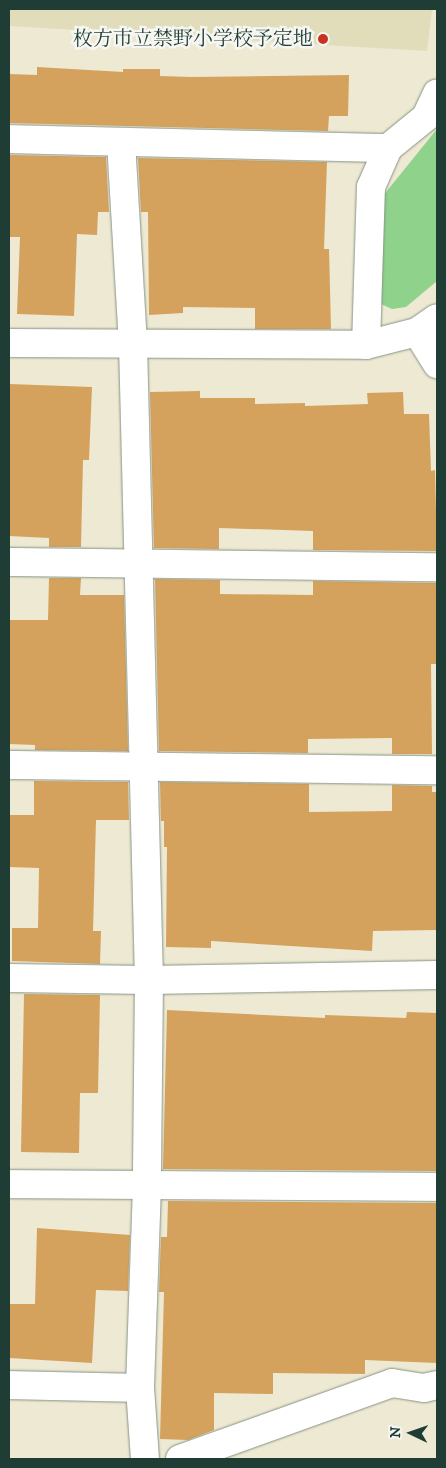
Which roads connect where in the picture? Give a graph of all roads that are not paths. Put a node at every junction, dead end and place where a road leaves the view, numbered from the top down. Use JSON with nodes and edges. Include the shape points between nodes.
{"nodes":[{"id":1,"x":437,"y":93,"type":"edge"},
{"id":2,"x":9,"y":139,"type":"edge"},
{"id":3,"x":121,"y":142,"type":"junction"},
{"id":4,"x":388,"y":148,"type":"junction"},
{"id":5,"x":427,"y":325,"type":"edge"},
{"id":6,"x":9,"y":343,"type":"edge"},
{"id":7,"x":133,"y":344,"type":"junction"},
{"id":8,"x":366,"y":346,"type":"junction"},
{"id":9,"x":437,"y":364,"type":"edge"},
{"id":10,"x":9,"y":562,"type":"edge"},
{"id":11,"x":139,"y":562,"type":"junction"},
{"id":12,"x":437,"y":567,"type":"edge"},
{"id":13,"x":9,"y":765,"type":"edge"},
{"id":14,"x":142,"y":767,"type":"junction"},
{"id":15,"x":437,"y":770,"type":"edge"},
{"id":16,"x":437,"y":975,"type":"edge"},
{"id":17,"x":9,"y":978,"type":"edge"},
{"id":18,"x":149,"y":980,"type":"junction"},
{"id":19,"x":9,"y":1184,"type":"edge"},
{"id":20,"x":147,"y":1186,"type":"junction"},
{"id":21,"x":437,"y":1187,"type":"edge"},
{"id":22,"x":9,"y":1384,"type":"edge"},
{"id":23,"x":437,"y":1386,"type":"edge"},
{"id":24,"x":140,"y":1388,"type":"junction"},
{"id":25,"x":145,"y":1459,"type":"edge"},
{"id":26,"x":180,"y":1459,"type":"edge"}],
"edges":[{"from":1,"to":4,"type":"street","via":[[426,117]]},
{"from":2,"to":3,"type":"street"},
{"from":3,"to":4,"type":"street"},
{"from":3,"to":7,"type":"street"},
{"from":4,"to":8,"type":"street","via":[[371,188]]},
{"from":5,"to":8,"type":"street"},
{"from":5,"to":9,"type":"street"},
{"from":6,"to":7,"type":"street"},
{"from":7,"to":8,"type":"street"},
{"from":7,"to":11,"type":"street"},
{"from":10,"to":11,"type":"street"},
{"from":11,"to":12,"type":"street"},
{"from":11,"to":14,"type":"street"},
{"from":13,"to":14,"type":"street"},
{"from":14,"to":15,"type":"street"},
{"from":14,"to":18,"type":"street"},
{"from":16,"to":18,"type":"street"},
{"from":17,"to":18,"type":"street"},
{"from":18,"to":20,"type":"street"},
{"from":19,"to":20,"type":"street"},
{"from":20,"to":21,"type":"street"},
{"from":20,"to":24,"type":"street"},
{"from":22,"to":24,"type":"street"},
{"from":23,"to":26,"type":"street","via":[[424,1388],[392,1383]]},
{"from":24,"to":25,"type":"street"}]}
